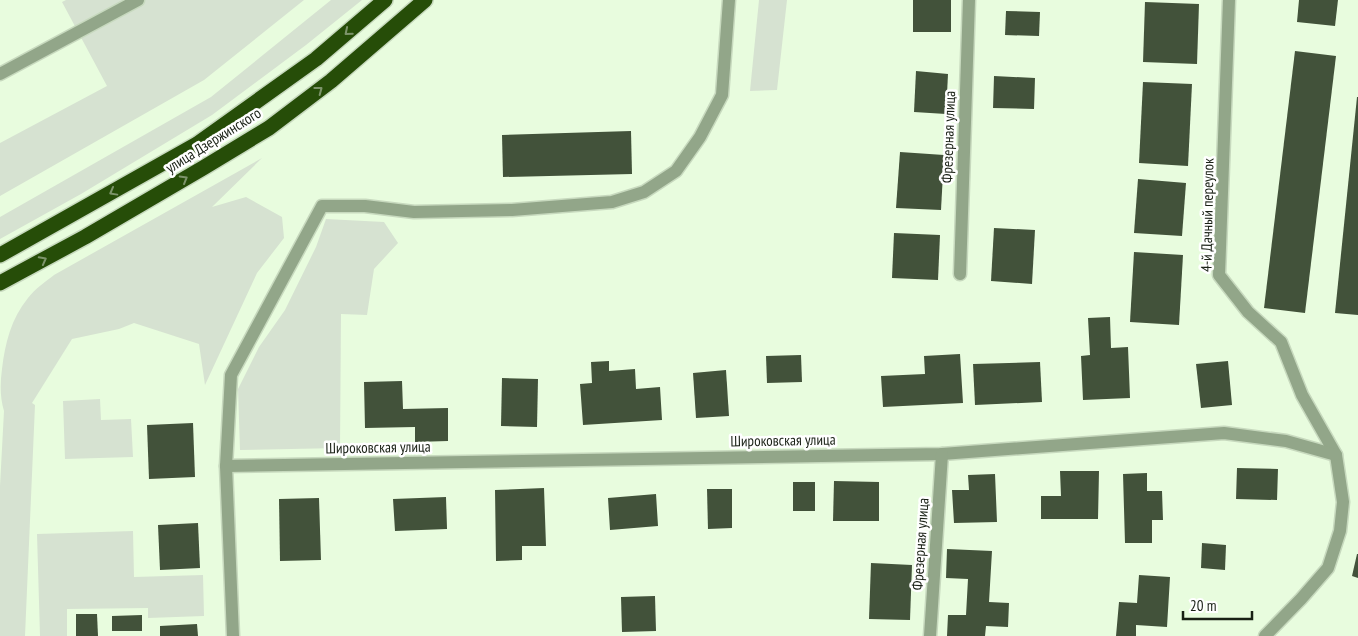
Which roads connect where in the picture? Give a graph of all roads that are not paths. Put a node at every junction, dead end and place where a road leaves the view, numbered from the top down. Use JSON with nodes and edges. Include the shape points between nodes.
{"nodes":[{"id":1,"x":138,"y":0,"type":"edge"},
{"id":2,"x":385,"y":0,"type":"edge"},
{"id":3,"x":425,"y":0,"type":"edge"},
{"id":4,"x":729,"y":0,"type":"edge"},
{"id":5,"x":969,"y":0,"type":"edge"},
{"id":6,"x":1229,"y":0,"type":"edge"},
{"id":7,"x":0,"y":74,"type":"edge"},
{"id":8,"x":0,"y":255,"type":"edge"},
{"id":9,"x":960,"y":274,"type":"dead end"},
{"id":10,"x":0,"y":283,"type":"edge"},
{"id":11,"x":942,"y":454,"type":"junction"},
{"id":12,"x":1336,"y":455,"type":"junction"},
{"id":13,"x":226,"y":466,"type":"junction"},
{"id":14,"x":234,"y":636,"type":"edge"},
{"id":15,"x":930,"y":636,"type":"edge"},
{"id":16,"x":1265,"y":636,"type":"edge"}],
"edges":[{"from":1,"to":7,"type":"street"},
{"from":2,"to":8,"type":"highway","name":"улица Дзержинского","one_way":true,"via":[[316,59],[197,144]]},
{"from":10,"to":3,"type":"highway","name":"улица Дзержинского","one_way":true,"via":[[84,238],[269,128],[331,81]]},
{"from":4,"to":13,"type":"street","via":[[722,95],[700,137],[676,171],[644,192],[612,202],[512,210],[414,212],[365,206],[322,206],[231,375]]},
{"from":5,"to":9,"type":"street","name":"Фрезерная улица"},
{"from":6,"to":12,"type":"street","name":"4-й Дачный переулок","via":[[1219,275],[1248,312],[1281,342],[1302,395]]},
{"from":11,"to":12,"type":"street","name":"Широковская улица","via":[[1224,433],[1286,441]]},
{"from":11,"to":13,"type":"street","name":"Широковская улица"},
{"from":11,"to":15,"type":"street","name":"Фрезерная улица"},
{"from":12,"to":16,"type":"street","name":"4-й Дачный переулок","via":[[1343,502],[1340,531],[1328,568]]},
{"from":13,"to":14,"type":"street"}]}
